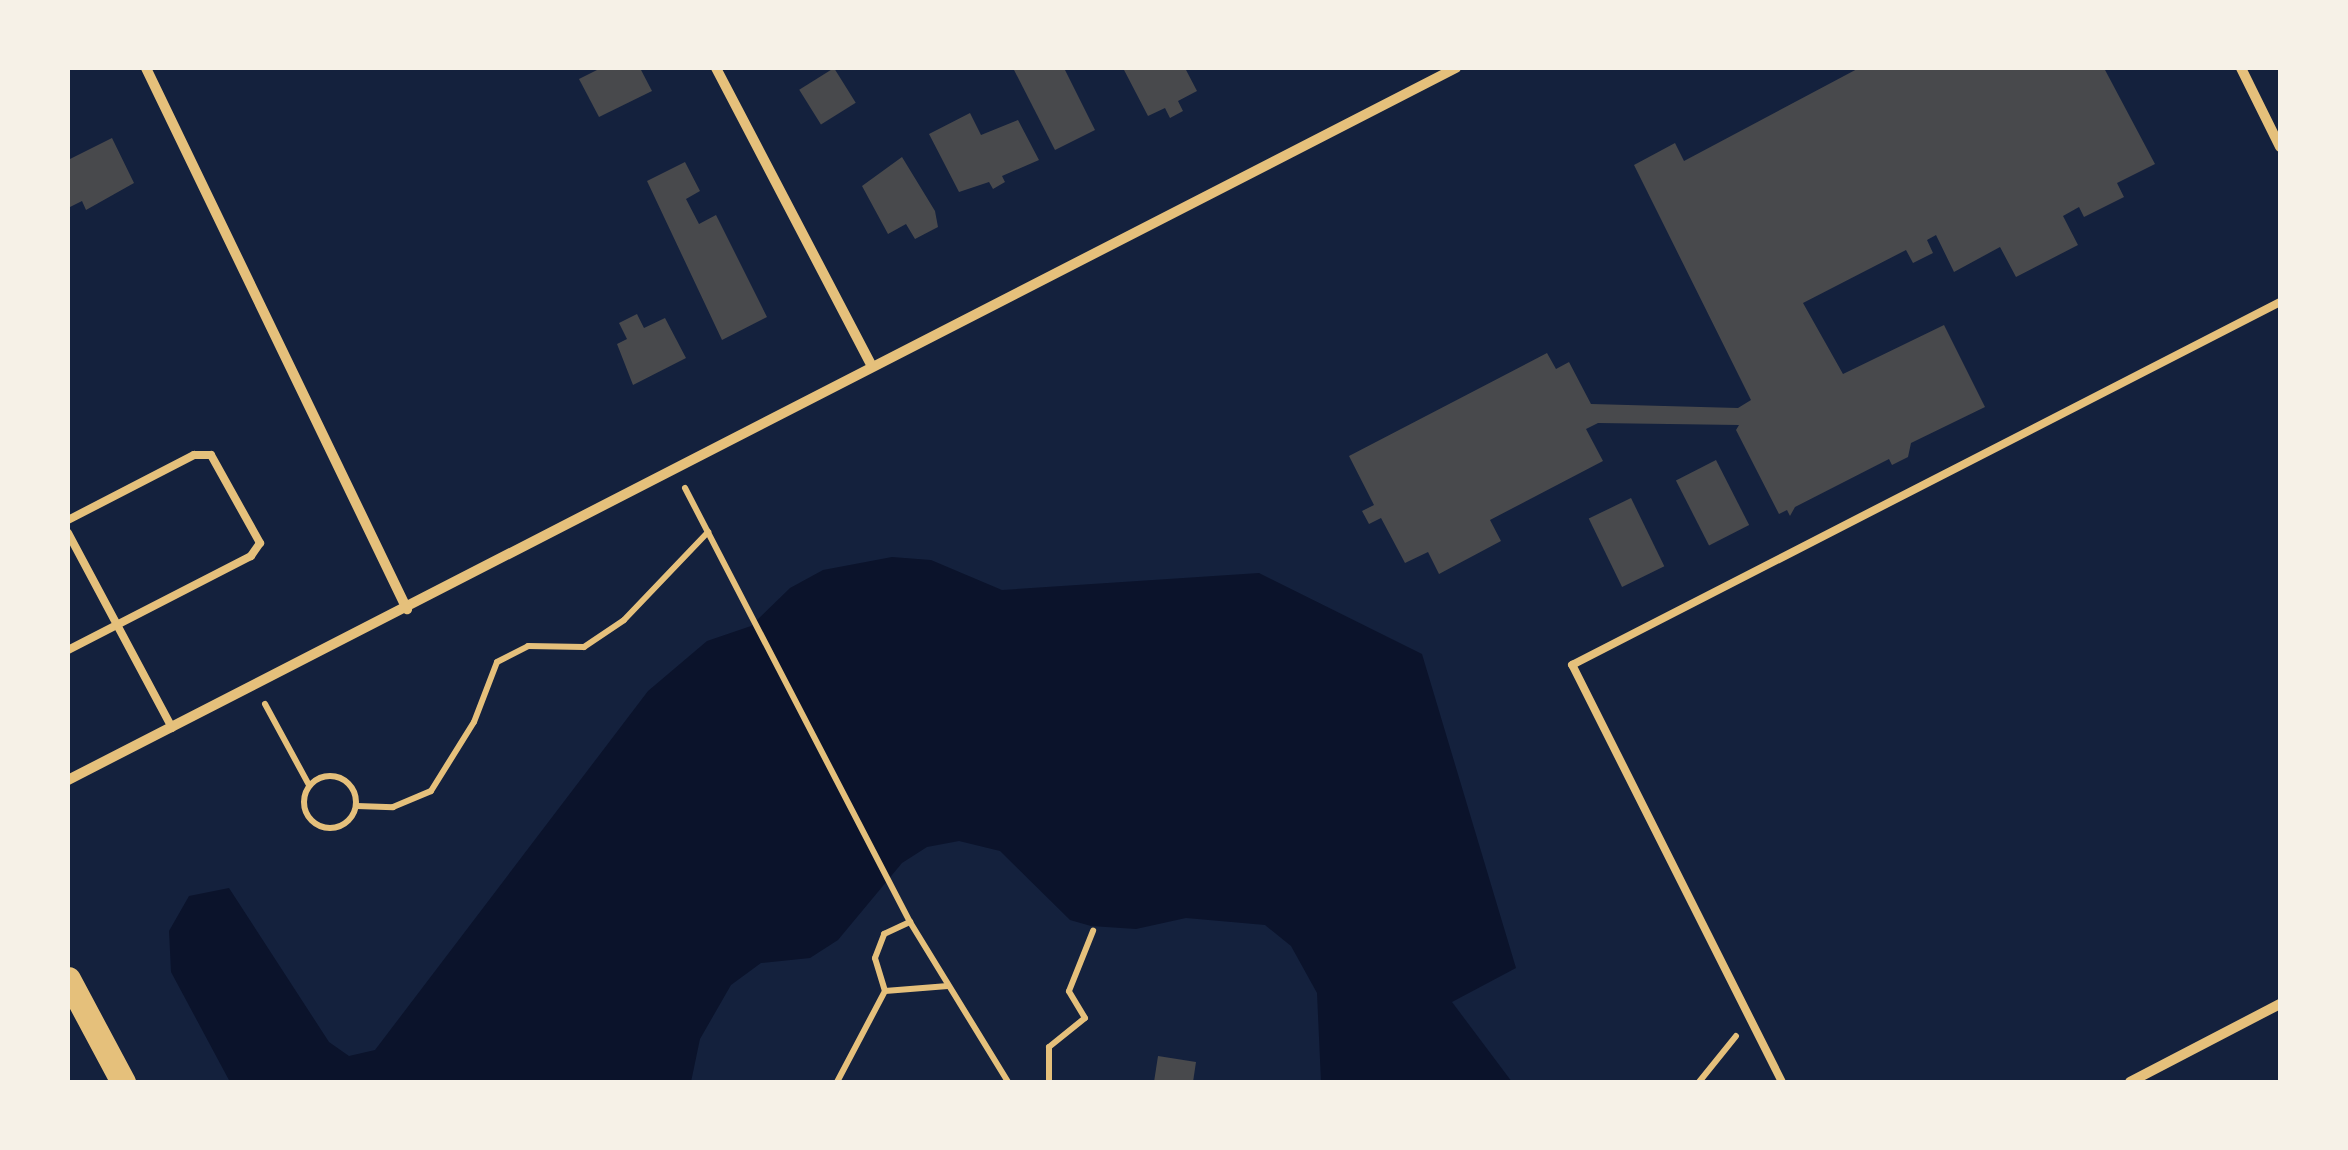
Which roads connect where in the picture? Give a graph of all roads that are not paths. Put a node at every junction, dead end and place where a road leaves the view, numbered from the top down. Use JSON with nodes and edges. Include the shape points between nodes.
{"nodes":[{"id":1,"x":146,"y":68,"type":"edge"},
{"id":2,"x":716,"y":68,"type":"edge"},
{"id":3,"x":1456,"y":68,"type":"edge"},
{"id":4,"x":2241,"y":68,"type":"edge"},
{"id":5,"x":2280,"y":146,"type":"edge"},
{"id":6,"x":2280,"y":302,"type":"edge"},
{"id":7,"x":871,"y":365,"type":"junction"},
{"id":8,"x":68,"y":520,"type":"edge"},
{"id":9,"x":68,"y":533,"type":"edge"},
{"id":10,"x":406,"y":609,"type":"junction"},
{"id":11,"x":117,"y":625,"type":"junction"},
{"id":12,"x":68,"y":650,"type":"edge"},
{"id":13,"x":172,"y":728,"type":"junction"},
{"id":14,"x":68,"y":780,"type":"edge"},
{"id":15,"x":68,"y":979,"type":"edge"},
{"id":16,"x":2280,"y":1004,"type":"edge"},
{"id":17,"x":123,"y":1082,"type":"edge"},
{"id":18,"x":1782,"y":1082,"type":"edge"},
{"id":19,"x":2130,"y":1082,"type":"edge"}],
"edges":[{"from":1,"to":10,"type":"street"},
{"from":2,"to":7,"type":"street"},
{"from":3,"to":7,"type":"street"},
{"from":4,"to":5,"type":"street"},
{"from":6,"to":18,"type":"lane","via":[[1572,665]]},
{"from":7,"to":10,"type":"street"},
{"from":8,"to":11,"type":"lane","via":[[194,455],[211,455],[260,543],[251,556]]},
{"from":9,"to":11,"type":"lane"},
{"from":10,"to":13,"type":"street"},
{"from":11,"to":12,"type":"lane"},
{"from":11,"to":13,"type":"lane"},
{"from":13,"to":14,"type":"street"},
{"from":15,"to":17,"type":"main road"},
{"from":16,"to":19,"type":"street"}]}
